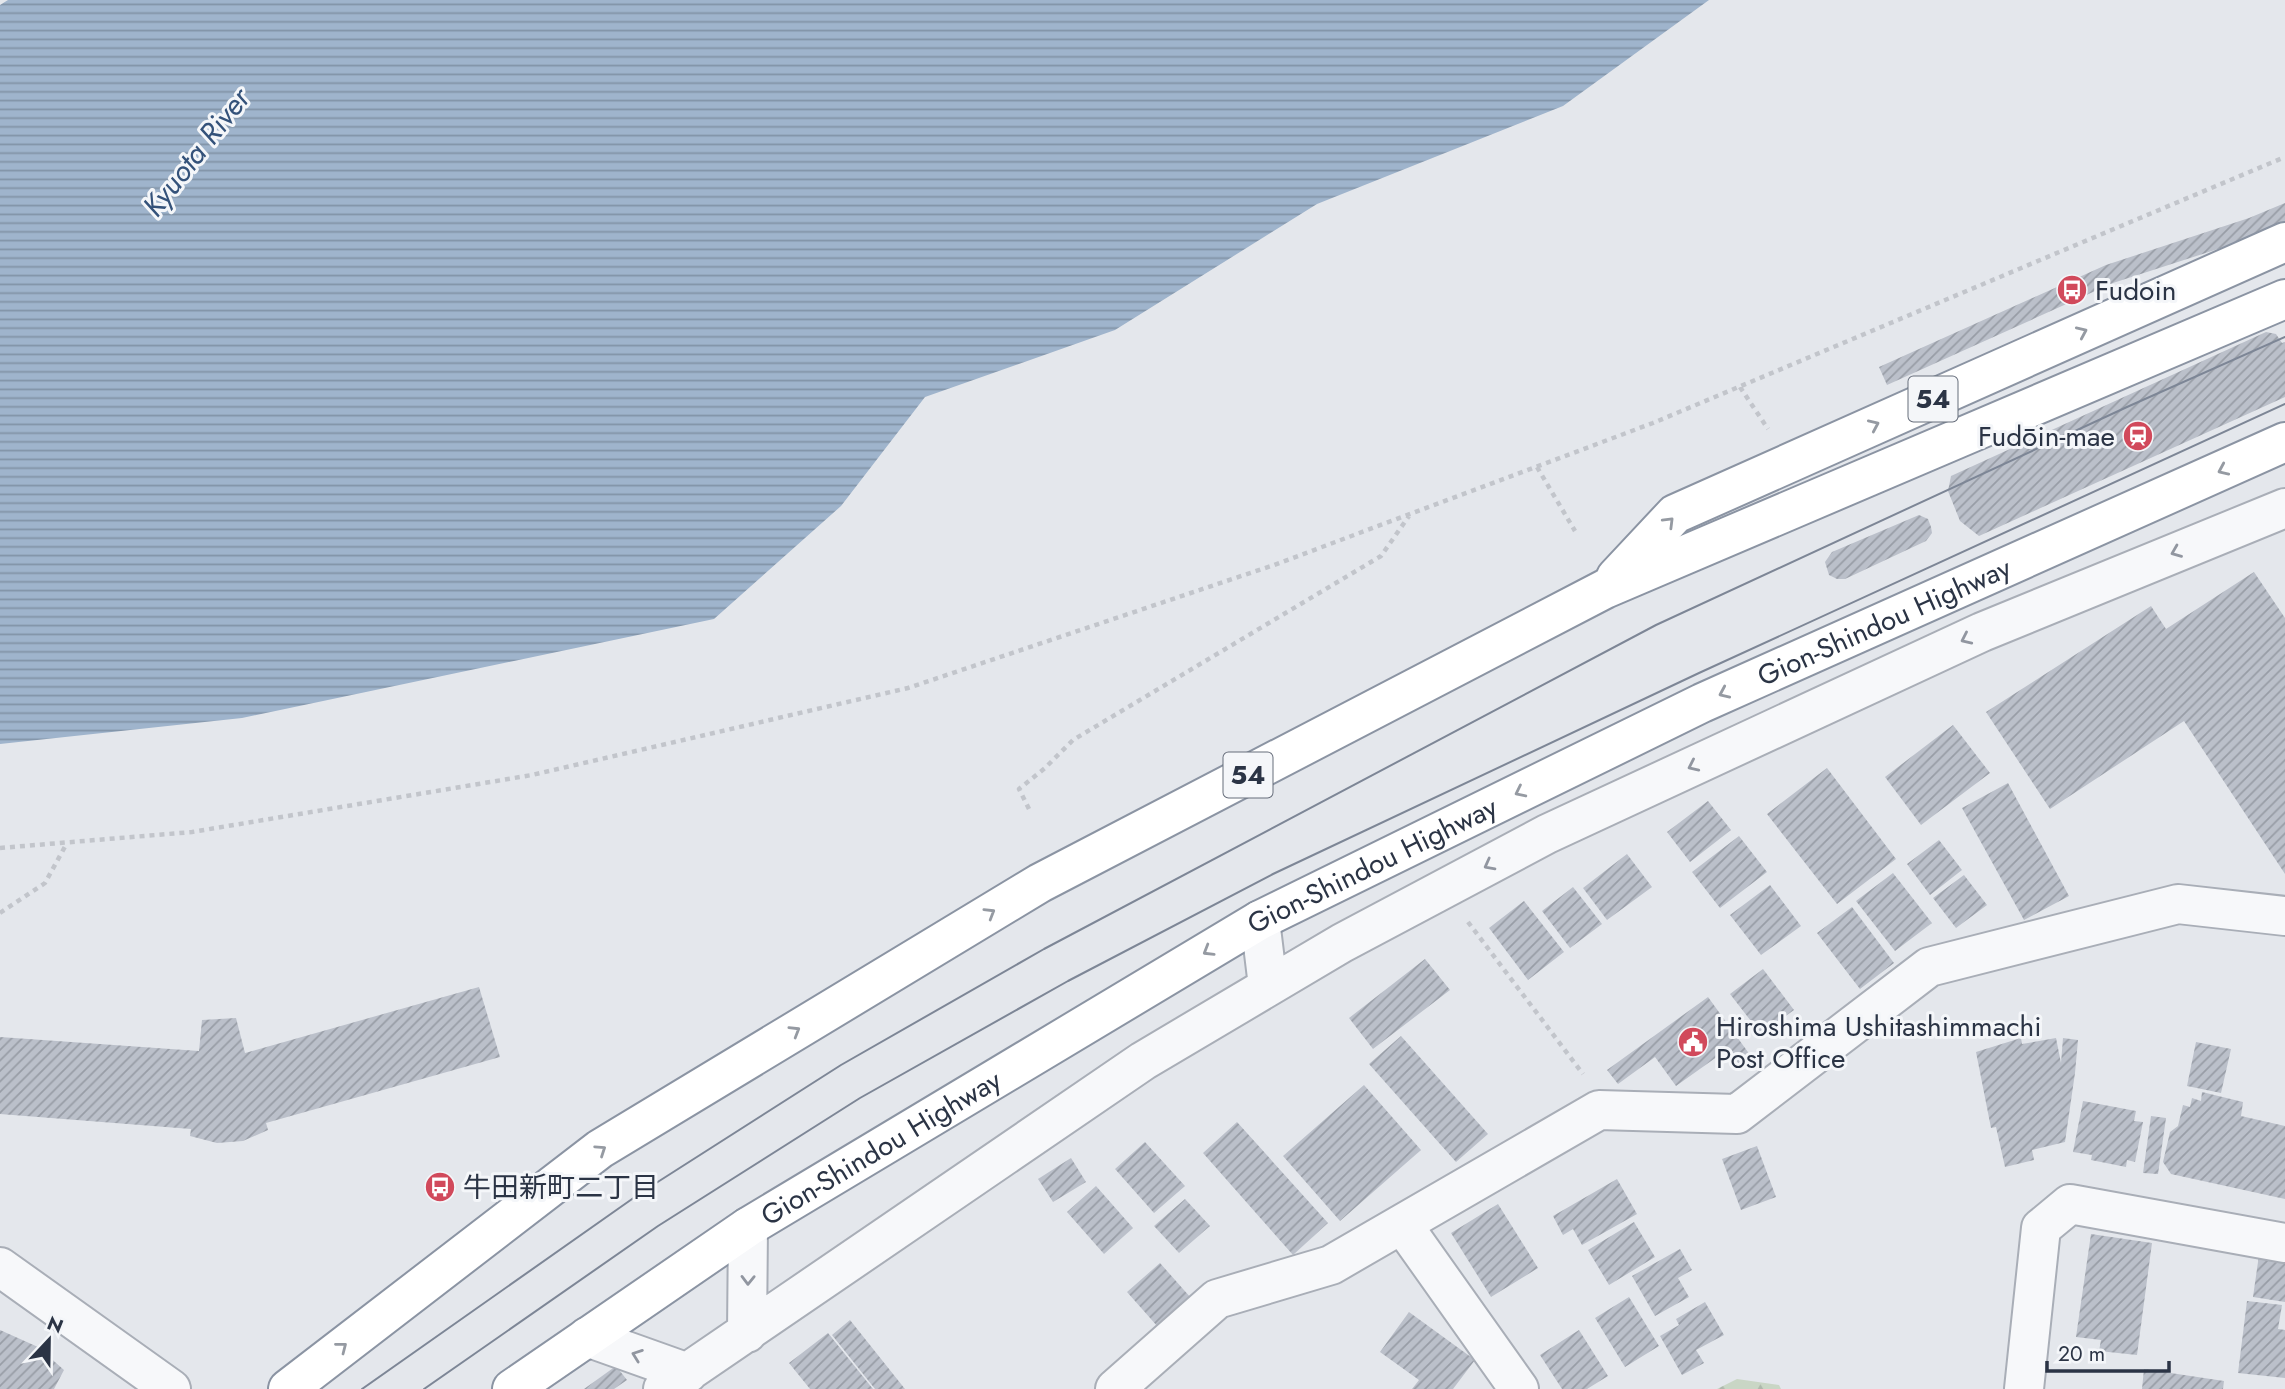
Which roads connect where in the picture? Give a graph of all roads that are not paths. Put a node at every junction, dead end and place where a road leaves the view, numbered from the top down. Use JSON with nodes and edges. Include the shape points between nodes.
{"nodes":[{"id":1,"x":2285,"y":242,"type":"edge"},
{"id":2,"x":2285,"y":299,"type":"edge"},
{"id":3,"x":2285,"y":442,"type":"edge"},
{"id":4,"x":2285,"y":508,"type":"edge"},
{"id":5,"x":1605,"y":589,"type":"junction"},
{"id":6,"x":1824,"y":648,"type":"junction"},
{"id":7,"x":1819,"y":707,"type":"junction"},
{"id":8,"x":2285,"y":916,"type":"edge"},
{"id":9,"x":1260,"y":920,"type":"junction"},
{"id":10,"x":1268,"y":986,"type":"junction"},
{"id":11,"x":1402,"y":1224,"type":"junction"},
{"id":12,"x":748,"y":1227,"type":"junction"},
{"id":13,"x":2285,"y":1243,"type":"edge"},
{"id":14,"x":0,"y":1267,"type":"edge"},
{"id":15,"x":747,"y":1333,"type":"junction"},
{"id":16,"x":587,"y":1337,"type":"junction"},
{"id":17,"x":675,"y":1381,"type":"edge"},
{"id":18,"x":170,"y":1389,"type":"edge"},
{"id":19,"x":288,"y":1389,"type":"edge"},
{"id":20,"x":512,"y":1389,"type":"edge"},
{"id":21,"x":1115,"y":1389,"type":"edge"},
{"id":22,"x":1518,"y":1389,"type":"edge"},
{"id":23,"x":2024,"y":1389,"type":"edge"}],
"edges":[{"from":5,"to":1,"type":"highway","number":"54","one_way":true,"via":[[1675,514]]},
{"from":2,"to":5,"type":"highway","number":"54"},
{"from":3,"to":6,"type":"highway","name":"Gion-Shindou Highway","one_way":true},
{"from":4,"to":7,"type":"street","one_way":true,"via":[[1982,632]]},
{"from":19,"to":5,"type":"highway","number":"54","one_way":true,"via":[[600,1149],[1040,883]]},
{"from":6,"to":7,"type":"street"},
{"from":6,"to":9,"type":"highway","name":"Gion-Shindou Highway","one_way":true},
{"from":7,"to":10,"type":"street","one_way":true,"via":[[1547,834]]},
{"from":8,"to":11,"type":"street","via":[[2178,904],[1929,967],[1737,1114],[1599,1110]]},
{"from":9,"to":10,"type":"street"},
{"from":9,"to":12,"type":"highway","name":"Gion-Shindou Highway","one_way":true},
{"from":10,"to":15,"type":"street","via":[[1143,1060]]},
{"from":11,"to":21,"type":"street","via":[[1331,1265],[1217,1299]]},
{"from":11,"to":22,"type":"street"},
{"from":12,"to":15,"type":"street","one_way":true},
{"from":12,"to":16,"type":"highway","name":"Gion-Shindou Highway"},
{"from":13,"to":23,"type":"street","via":[[2070,1204],[2041,1228]]},
{"from":14,"to":18,"type":"street"},
{"from":15,"to":17,"type":"street"},
{"from":17,"to":16,"type":"street","one_way":true},
{"from":16,"to":20,"type":"highway","name":"Gion-Shindou Highway"}]}
